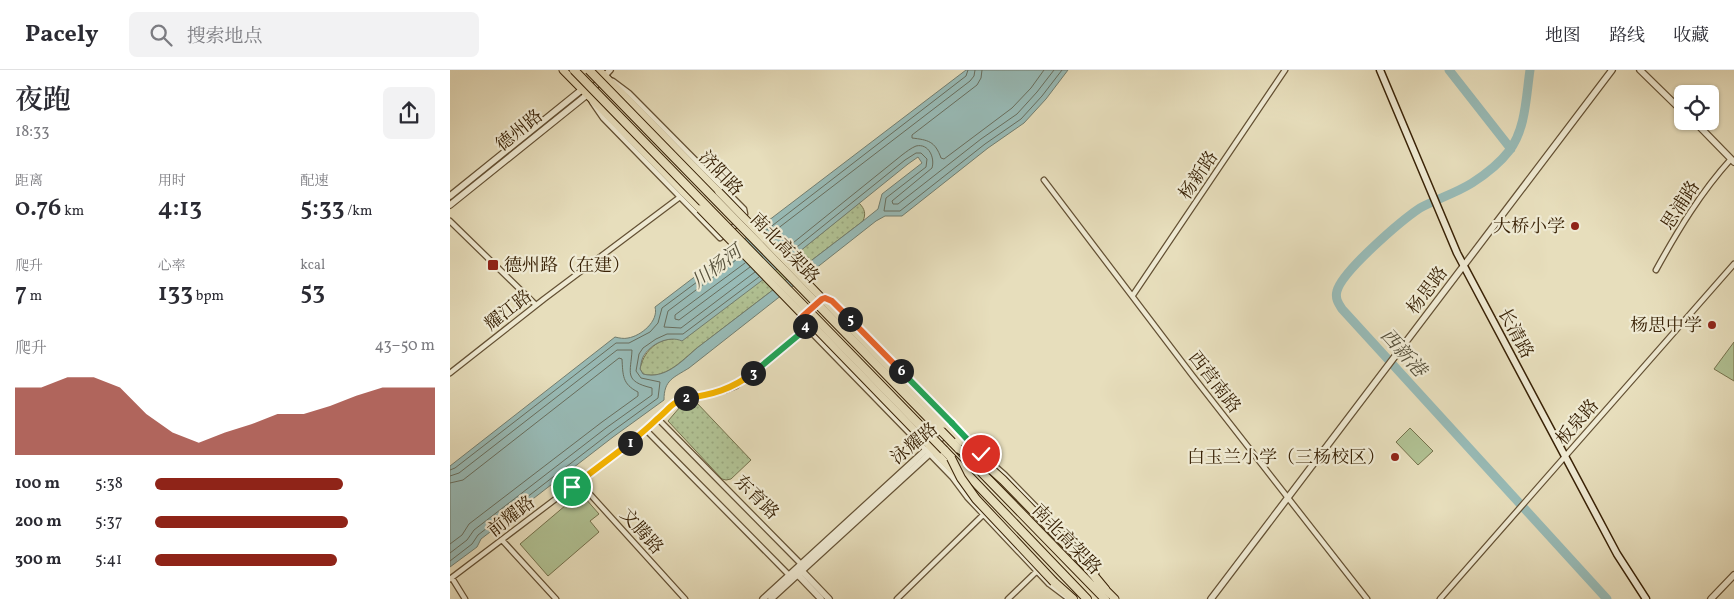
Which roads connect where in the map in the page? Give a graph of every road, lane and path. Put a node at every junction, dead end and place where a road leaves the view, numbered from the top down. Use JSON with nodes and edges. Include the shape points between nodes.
{"nodes":[{"id":1,"x":564,"y":70,"type":"edge"},
{"id":2,"x":574,"y":70,"type":"edge"},
{"id":3,"x":589,"y":70,"type":"edge"},
{"id":4,"x":1285,"y":70,"type":"edge"},
{"id":5,"x":1380,"y":70,"type":"edge"},
{"id":6,"x":1612,"y":70,"type":"edge"},
{"id":7,"x":1640,"y":70,"type":"edge"},
{"id":8,"x":604,"y":72,"type":"edge"},
{"id":9,"x":585,"y":92,"type":"junction"},
{"id":10,"x":1674,"y":102,"type":"edge"},
{"id":11,"x":1703,"y":130,"type":"edge"},
{"id":12,"x":1733,"y":160,"type":"edge"},
{"id":13,"x":1044,"y":180,"type":"dead end"},
{"id":14,"x":450,"y":196,"type":"edge"},
{"id":15,"x":680,"y":197,"type":"junction"},
{"id":16,"x":450,"y":205,"type":"edge"},
{"id":17,"x":450,"y":221,"type":"edge"},
{"id":18,"x":1734,"y":264,"type":"edge"},
{"id":19,"x":1464,"y":266,"type":"junction"},
{"id":20,"x":1656,"y":270,"type":"dead end"},
{"id":21,"x":1133,"y":295,"type":"junction"},
{"id":22,"x":536,"y":305,"type":"junction"},
{"id":23,"x":807,"y":328,"type":"junction"},
{"id":24,"x":450,"y":373,"type":"edge"},
{"id":25,"x":658,"y":419,"type":"junction"},
{"id":26,"x":645,"y":429,"type":"junction"},
{"id":27,"x":951,"y":431,"type":"junction"},
{"id":28,"x":929,"y":448,"type":"junction"},
{"id":29,"x":959,"y":449,"type":"junction"},
{"id":30,"x":1565,"y":457,"type":"junction"},
{"id":31,"x":951,"y":458,"type":"junction"},
{"id":32,"x":579,"y":482,"type":"junction"},
{"id":33,"x":1288,"y":497,"type":"junction"},
{"id":34,"x":984,"y":514,"type":"junction"},
{"id":35,"x":502,"y":540,"type":"junction"},
{"id":36,"x":802,"y":564,"type":"junction"},
{"id":37,"x":1037,"y":571,"type":"junction"},
{"id":38,"x":800,"y":573,"type":"junction"},
{"id":39,"x":789,"y":574,"type":"junction"},
{"id":40,"x":1734,"y":575,"type":"edge"},
{"id":41,"x":451,"y":579,"type":"edge"},
{"id":42,"x":1106,"y":589,"type":"junction"},
{"id":43,"x":465,"y":599,"type":"edge"},
{"id":44,"x":556,"y":599,"type":"edge"},
{"id":45,"x":685,"y":599,"type":"edge"},
{"id":46,"x":763,"y":599,"type":"edge"},
{"id":47,"x":771,"y":599,"type":"edge"},
{"id":48,"x":821,"y":599,"type":"edge"},
{"id":49,"x":829,"y":599,"type":"edge"},
{"id":50,"x":897,"y":599,"type":"edge"},
{"id":51,"x":1008,"y":599,"type":"edge"},
{"id":52,"x":1069,"y":599,"type":"edge"},
{"id":53,"x":1075,"y":599,"type":"edge"},
{"id":54,"x":1087,"y":599,"type":"edge"},
{"id":55,"x":1105,"y":599,"type":"edge"},
{"id":56,"x":1115,"y":599,"type":"edge"},
{"id":57,"x":1211,"y":599,"type":"edge"},
{"id":58,"x":1368,"y":599,"type":"edge"},
{"id":59,"x":1440,"y":599,"type":"edge"},
{"id":60,"x":1646,"y":599,"type":"edge"},
{"id":61,"x":1711,"y":599,"type":"edge"}],
"edges":[{"from":1,"to":9,"type":"main road"},
{"from":2,"to":31,"type":"highway","name":"南北高架路","bridge":true},
{"from":3,"to":29,"type":"highway","name":"南北高架路","bridge":true},
{"from":4,"to":21,"type":"street","name":"杨新路"},
{"from":5,"to":19,"type":"main road","name":"长清路"},
{"from":6,"to":19,"type":"street","name":"杨思路"},
{"from":7,"to":10,"type":"street"},
{"from":8,"to":9,"type":"street","name":"德州路"},
{"from":8,"to":15,"type":"street","via":[[629,93],[744,209],[745,214],[720,238]]},
{"from":8,"to":27,"type":"main road","name":"济阳路","bridge":true},
{"from":9,"to":14,"type":"street","name":"德州路"},
{"from":9,"to":15,"type":"street","via":[[603,118]]},
{"from":9,"to":16,"type":"street","name":"德州路"},
{"from":9,"to":28,"type":"main road","bridge":true},
{"from":11,"to":12,"type":"street"},
{"from":12,"to":20,"type":"street","name":"思浦路","via":[[1694,205]]},
{"from":13,"to":21,"type":"street","name":"西营南路"},
{"from":15,"to":22,"type":"street","name":"耀江路"},
{"from":17,"to":22,"type":"street"},
{"from":18,"to":30,"type":"street","name":"板泉路"},
{"from":19,"to":30,"type":"main road","name":"长清路"},
{"from":19,"to":33,"type":"street","name":"杨思路"},
{"from":21,"to":33,"type":"street","name":"西营南路"},
{"from":22,"to":24,"type":"street","name":"耀江路"},
{"from":23,"to":25,"type":"street","name":"前耀路","via":[[736,386],[683,399],[666,409]]},
{"from":23,"to":28,"type":"street"},
{"from":23,"to":42,"type":"street","via":[[801,319],[803,316],[822,299],[832,301],[1084,556]]},
{"from":25,"to":26,"type":"street","name":"前耀路"},
{"from":25,"to":36,"type":"street","name":"东育路"},
{"from":26,"to":32,"type":"street","name":"前耀路"},
{"from":26,"to":39,"type":"street","name":"东育路"},
{"from":27,"to":28,"type":"street","name":"泳耀路"},
{"from":27,"to":42,"type":"main road","name":"济阳路"},
{"from":28,"to":34,"type":"street"},
{"from":28,"to":36,"type":"street","name":"泳耀路"},
{"from":28,"to":38,"type":"street","name":"泳耀路"},
{"from":28,"to":53,"type":"main road"},
{"from":29,"to":42,"type":"highway","bridge":true,"via":[[1003,480]]},
{"from":29,"to":55,"type":"highway","name":"南北高架路","bridge":true},
{"from":30,"to":59,"type":"street","name":"板泉路"},
{"from":30,"to":60,"type":"main road","name":"长清路","via":[[1617,554]]},
{"from":31,"to":53,"type":"highway","bridge":true,"via":[[976,499],[1054,582]]},
{"from":31,"to":54,"type":"highway","name":"南北高架路","bridge":true},
{"from":32,"to":35,"type":"street","name":"前耀路"},
{"from":32,"to":45,"type":"street","name":"文腾路"},
{"from":33,"to":57,"type":"street","name":"杨思路"},
{"from":33,"to":58,"type":"street","name":"西营南路"},
{"from":34,"to":37,"type":"street"},
{"from":34,"to":50,"type":"street"},
{"from":35,"to":41,"type":"street","name":"前耀路"},
{"from":35,"to":44,"type":"street"},
{"from":36,"to":38,"type":"street"},
{"from":36,"to":39,"type":"street","name":"泳耀路"},
{"from":37,"to":51,"type":"street"},
{"from":37,"to":52,"type":"street"},
{"from":38,"to":39,"type":"street"},
{"from":38,"to":47,"type":"street","name":"泳耀路"},
{"from":38,"to":48,"type":"street"},
{"from":38,"to":49,"type":"street"},
{"from":39,"to":46,"type":"street","name":"泳耀路"},
{"from":40,"to":61,"type":"street"},
{"from":41,"to":43,"type":"street"},
{"from":42,"to":56,"type":"main road","name":"济阳路"}]}
